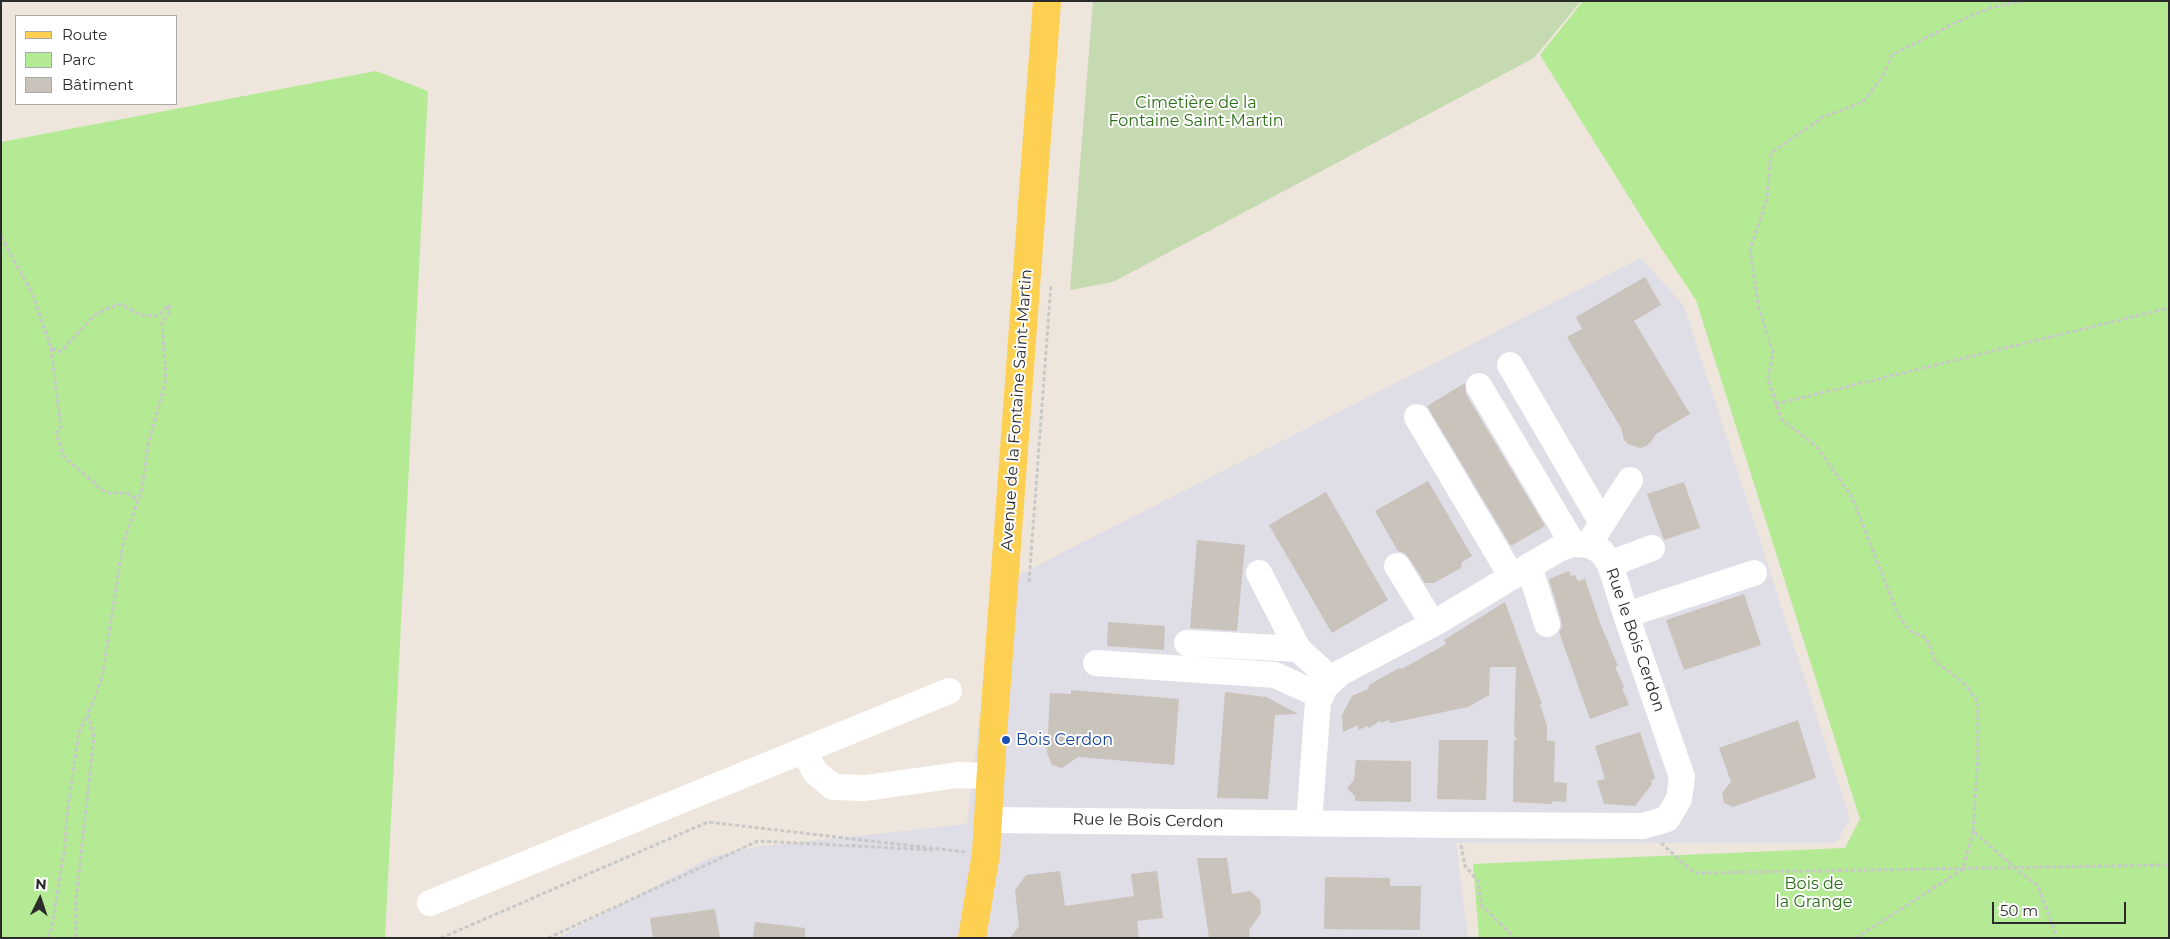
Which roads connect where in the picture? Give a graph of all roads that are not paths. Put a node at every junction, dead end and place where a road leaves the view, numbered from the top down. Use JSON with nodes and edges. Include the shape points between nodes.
{"nodes":[{"id":1,"x":1047,"y":1,"type":"edge"},
{"id":2,"x":1510,"y":365,"type":"dead end"},
{"id":3,"x":1479,"y":386,"type":"dead end"},
{"id":4,"x":1417,"y":417,"type":"dead end"},
{"id":5,"x":1630,"y":480,"type":"dead end"},
{"id":6,"x":1588,"y":537,"type":"junction"},
{"id":7,"x":1652,"y":548,"type":"dead end"},
{"id":8,"x":1610,"y":564,"type":"junction"},
{"id":9,"x":1396,"y":566,"type":"dead end"},
{"id":10,"x":1520,"y":571,"type":"junction"},
{"id":11,"x":1259,"y":573,"type":"dead end"},
{"id":12,"x":1754,"y":573,"type":"dead end"},
{"id":13,"x":1626,"y":615,"type":"junction"},
{"id":14,"x":1433,"y":624,"type":"junction"},
{"id":15,"x":1547,"y":624,"type":"dead end"},
{"id":16,"x":1188,"y":642,"type":"dead end"},
{"id":17,"x":1298,"y":649,"type":"junction"},
{"id":18,"x":1096,"y":663,"type":"dead end"},
{"id":19,"x":1326,"y":688,"type":"junction"},
{"id":20,"x":949,"y":691,"type":"dead end"},
{"id":21,"x":804,"y":751,"type":"junction"},
{"id":22,"x":990,"y":776,"type":"junction"},
{"id":23,"x":988,"y":820,"type":"junction"},
{"id":24,"x":1308,"y":823,"type":"junction"},
{"id":25,"x":430,"y":903,"type":"dead end"},
{"id":26,"x":972,"y":938,"type":"edge"}],
"edges":[{"from":1,"to":22,"type":"main road","name":"Avenue de la Fontaine Saint-Martin"},
{"from":2,"to":6,"type":"street"},
{"from":3,"to":6,"type":"street"},
{"from":4,"to":10,"type":"street"},
{"from":5,"to":6,"type":"street"},
{"from":6,"to":8,"type":"street","name":"Rue le Bois Cerdon"},
{"from":6,"to":10,"type":"street","via":[[1560,548]]},
{"from":7,"to":8,"type":"street"},
{"from":8,"to":13,"type":"street","name":"Rue le Bois Cerdon"},
{"from":9,"to":14,"type":"street"},
{"from":10,"to":14,"type":"street"},
{"from":10,"to":15,"type":"street"},
{"from":11,"to":17,"type":"street"},
{"from":12,"to":13,"type":"street"},
{"from":13,"to":24,"type":"street","name":"Rue le Bois Cerdon","via":[[1682,777],[1679,799],[1667,819],[1643,826]]},
{"from":14,"to":19,"type":"street","via":[[1340,673]]},
{"from":16,"to":17,"type":"street"},
{"from":17,"to":19,"type":"street"},
{"from":18,"to":19,"type":"street","via":[[1275,674]]},
{"from":19,"to":24,"type":"street","via":[[1318,702]]},
{"from":20,"to":21,"type":"street"},
{"from":21,"to":22,"type":"street","via":[[816,772],[832,787],[866,788],[958,775]]},
{"from":21,"to":25,"type":"street"},
{"from":22,"to":23,"type":"main road","name":"Avenue de la Fontaine Saint-Martin"},
{"from":23,"to":24,"type":"street","name":"Rue le Bois Cerdon"},
{"from":23,"to":26,"type":"main road","name":"Avenue de la Fontaine Saint-Martin","via":[[986,854]]}]}
